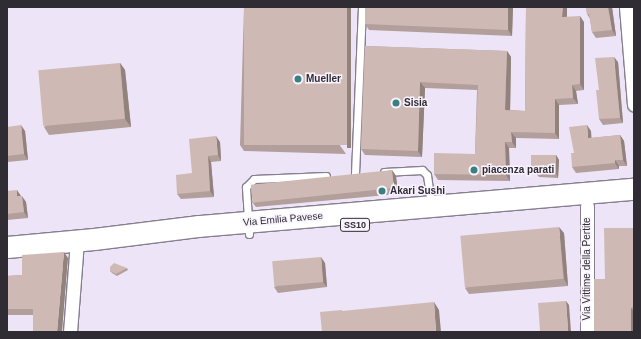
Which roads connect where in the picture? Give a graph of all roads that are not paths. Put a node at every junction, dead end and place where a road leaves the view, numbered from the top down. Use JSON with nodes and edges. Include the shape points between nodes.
{"nodes":[{"id":1,"x":362,"y":7,"type":"edge"},
{"id":2,"x":626,"y":7,"type":"edge"},
{"id":3,"x":634,"y":106,"type":"edge"},
{"id":4,"x":377,"y":173,"type":"edge"},
{"id":5,"x":355,"y":174,"type":"edge"},
{"id":6,"x":332,"y":175,"type":"edge"},
{"id":7,"x":634,"y":189,"type":"edge"},
{"id":8,"x":634,"y":202,"type":"edge"},
{"id":9,"x":587,"y":206,"type":"junction"},
{"id":10,"x":439,"y":207,"type":"junction"},
{"id":11,"x":249,"y":228,"type":"junction"},
{"id":12,"x":76,"y":241,"type":"junction"},
{"id":13,"x":7,"y":247,"type":"edge"},
{"id":14,"x":70,"y":332,"type":"edge"},
{"id":15,"x":587,"y":332,"type":"edge"}],
"edges":[{"from":1,"to":5,"type":"lane"},
{"from":2,"to":3,"type":"street"},
{"from":4,"to":10,"type":"lane","via":[[422,170],[427,175]]},
{"from":6,"to":11,"type":"lane","via":[[254,179],[246,187]]},
{"from":7,"to":10,"type":"main road","name":"Via Emilia Pavese","number":"SS10"},
{"from":8,"to":9,"type":"main road","name":"Via Emilia Pavese","number":"SS10"},
{"from":9,"to":11,"type":"main road","name":"Via Emilia Pavese","number":"SS10"},
{"from":9,"to":15,"type":"street","name":"Via Vittime della Pertite"},
{"from":10,"to":11,"type":"main road","name":"Via Emilia Pavese","number":"SS10"},
{"from":11,"to":12,"type":"main road","name":"Via Emilia Pavese","number":"SS10","via":[[175,241]]},
{"from":12,"to":13,"type":"main road","name":"Via Emilia Pavese","number":"SS10"},
{"from":12,"to":14,"type":"street"}]}
